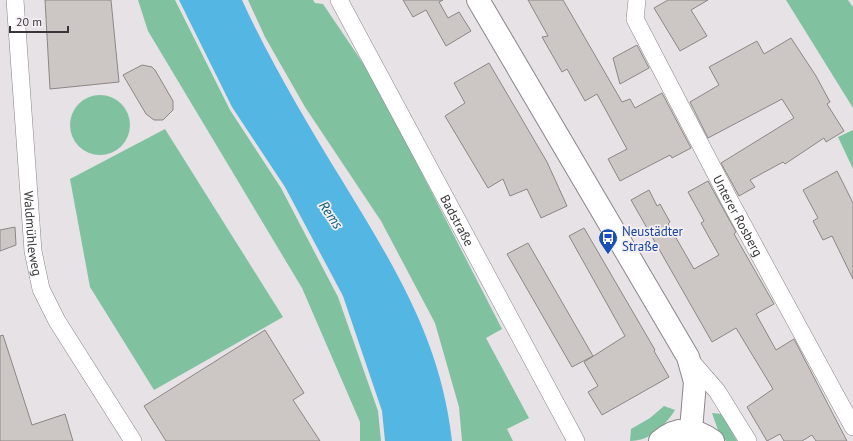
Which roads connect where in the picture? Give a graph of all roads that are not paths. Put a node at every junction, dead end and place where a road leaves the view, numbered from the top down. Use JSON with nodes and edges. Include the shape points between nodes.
{"nodes":[{"id":1,"x":15,"y":0,"type":"edge"},
{"id":2,"x":339,"y":0,"type":"edge"},
{"id":3,"x":478,"y":0,"type":"edge"},
{"id":4,"x":637,"y":0,"type":"edge"},
{"id":5,"x":688,"y":357,"type":"junction"},
{"id":6,"x":853,"y":427,"type":"edge"},
{"id":7,"x":691,"y":430,"type":"junction"},
{"id":8,"x":133,"y":441,"type":"edge"},
{"id":9,"x":576,"y":441,"type":"edge"},
{"id":10,"x":660,"y":441,"type":"edge"},
{"id":11,"x":712,"y":441,"type":"edge"},
{"id":12,"x":748,"y":441,"type":"edge"}],
"edges":[{"from":1,"to":8,"type":"street","name":"Waldmühleweg","via":[[33,251],[41,288],[57,321]]},
{"from":2,"to":9,"type":"street","name":"Badstraße"},
{"from":3,"to":5,"type":"street"},
{"from":4,"to":6,"type":"street","name":"Unterer Rosberg","via":[[635,19]]},
{"from":5,"to":7,"type":"street","via":[[695,382]]},
{"from":5,"to":12,"type":"street","via":[[717,391]]},
{"from":7,"to":10,"type":"street","via":[[678,430]]},
{"from":7,"to":11,"type":"street"}]}
